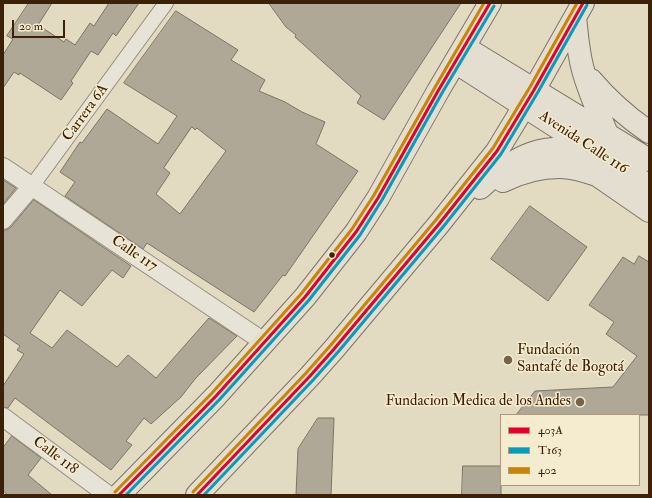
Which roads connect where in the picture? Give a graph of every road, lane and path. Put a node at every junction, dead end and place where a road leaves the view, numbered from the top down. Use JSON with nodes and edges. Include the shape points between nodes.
{"nodes":[{"id":1,"x":166,"y":3,"type":"edge"},
{"id":2,"x":490,"y":3,"type":"edge"},
{"id":3,"x":579,"y":10,"type":"edge"},
{"id":4,"x":460,"y":54,"type":"junction"},
{"id":5,"x":583,"y":71,"type":"junction"},
{"id":6,"x":529,"y":98,"type":"junction"},
{"id":7,"x":649,"y":132,"type":"edge"},
{"id":8,"x":602,"y":144,"type":"junction"},
{"id":9,"x":569,"y":148,"type":"junction"},
{"id":10,"x":648,"y":160,"type":"edge"},
{"id":11,"x":3,"y":167,"type":"edge"},
{"id":12,"x":597,"y":174,"type":"junction"},
{"id":13,"x":644,"y":182,"type":"edge"},
{"id":14,"x":32,"y":186,"type":"junction"},
{"id":15,"x":649,"y":211,"type":"edge"},
{"id":16,"x":3,"y":220,"type":"edge"},
{"id":17,"x":439,"y":224,"type":"junction"},
{"id":18,"x":264,"y":342,"type":"junction"},
{"id":19,"x":3,"y":417,"type":"edge"},
{"id":20,"x":108,"y":495,"type":"edge"},
{"id":21,"x":119,"y":495,"type":"edge"},
{"id":22,"x":197,"y":495,"type":"edge"}],
"edges":[{"from":1,"to":14,"type":"street","name":"Carrera 6A"},
{"from":2,"to":4,"type":"main road"},
{"from":3,"to":5,"type":"main road","via":[[578,49]]},
{"from":3,"to":6,"type":"main road"},
{"from":4,"to":6,"type":"main road","name":"Avenida Calle 116"},
{"from":4,"to":18,"type":"main road","via":[[356,232],[305,297]]},
{"from":5,"to":7,"type":"main road","via":[[617,107]]},
{"from":5,"to":8,"type":"main road","via":[[592,96]]},
{"from":6,"to":8,"type":"main road","name":"Avenida Calle 116"},
{"from":6,"to":9,"type":"main road"},
{"from":6,"to":17,"type":"main road","via":[[497,151]]},
{"from":8,"to":9,"type":"main road"},
{"from":8,"to":10,"type":"main road","name":"Avenida Calle 116"},
{"from":8,"to":13,"type":"main road","name":"Avenida Calle 116"},
{"from":9,"to":12,"type":"main road"},
{"from":9,"to":17,"type":"main road","via":[[544,150],[513,162]]},
{"from":11,"to":14,"type":"street","name":"Calle 117"},
{"from":12,"to":15,"type":"main road"},
{"from":12,"to":17,"type":"main road","via":[[561,167],[532,170],[495,184]]},
{"from":14,"to":16,"type":"street","name":"Carrera 6A"},
{"from":14,"to":18,"type":"street","name":"Calle 117"},
{"from":17,"to":22,"type":"main road","via":[[330,354]]},
{"from":18,"to":21,"type":"main road","via":[[216,396]]},
{"from":19,"to":20,"type":"street","name":"Calle 118"}]}
